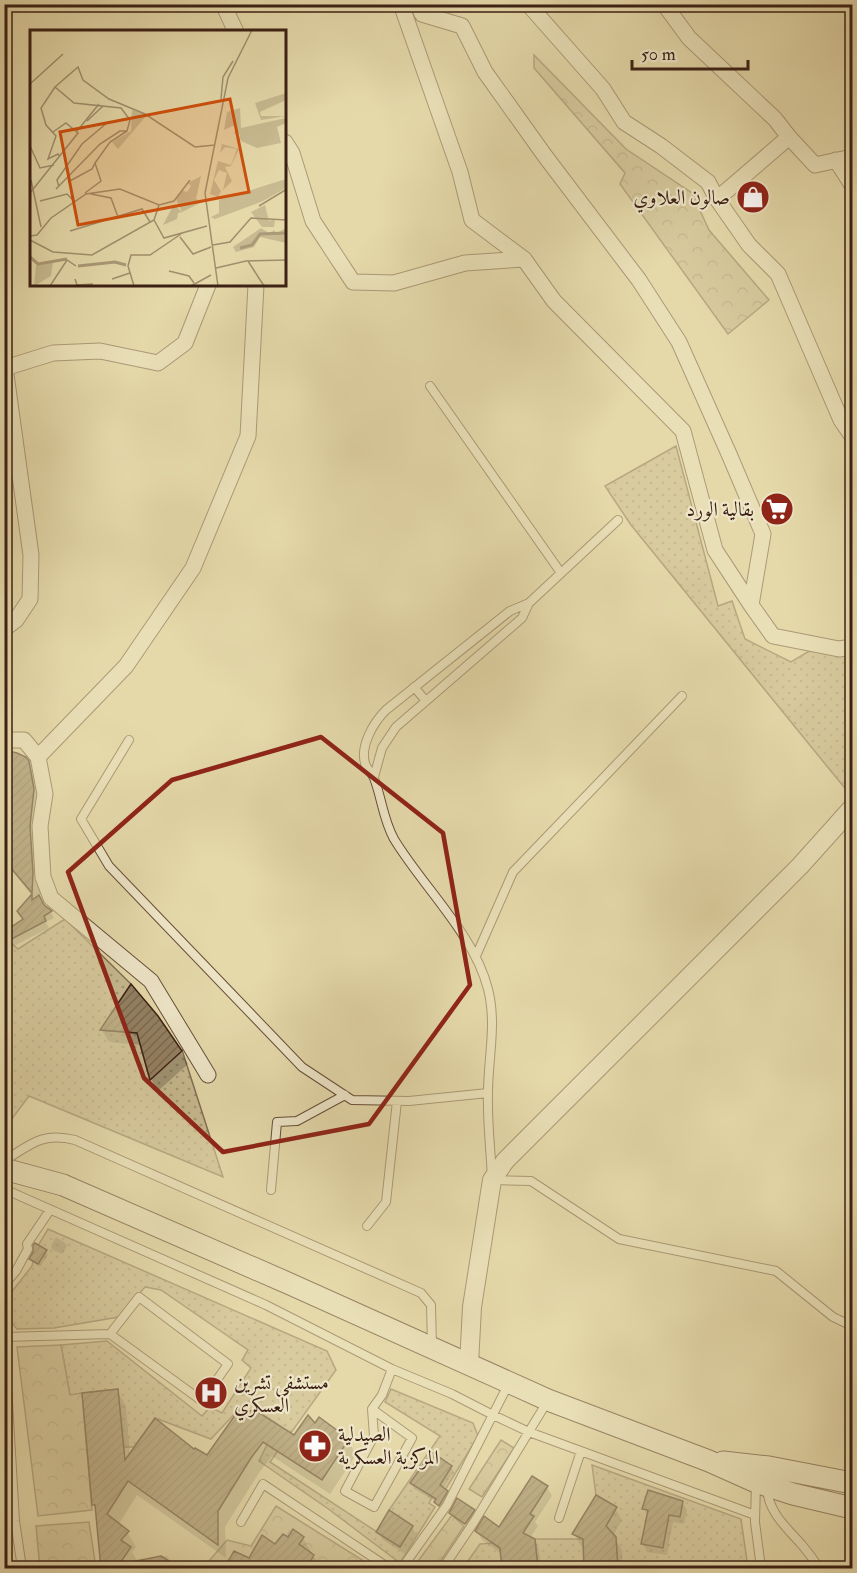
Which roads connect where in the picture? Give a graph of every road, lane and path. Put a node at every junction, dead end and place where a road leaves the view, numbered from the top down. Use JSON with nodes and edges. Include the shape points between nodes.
{"nodes":[{"id":1,"x":401,"y":4,"type":"edge"},
{"id":2,"x":418,"y":4,"type":"edge"},
{"id":3,"x":528,"y":4,"type":"edge"},
{"id":4,"x":664,"y":4,"type":"edge"},
{"id":5,"x":226,"y":5,"type":"edge"},
{"id":6,"x":235,"y":30,"type":"edge"},
{"id":7,"x":789,"y":137,"type":"junction"},
{"id":8,"x":286,"y":144,"type":"edge"},
{"id":9,"x":852,"y":157,"type":"edge"},
{"id":10,"x":836,"y":160,"type":"junction"},
{"id":11,"x":852,"y":185,"type":"edge"},
{"id":12,"x":717,"y":199,"type":"junction"},
{"id":13,"x":524,"y":259,"type":"junction"},
{"id":14,"x":208,"y":286,"type":"edge"},
{"id":15,"x":256,"y":286,"type":"edge"},
{"id":16,"x":5,"y":364,"type":"edge"},
{"id":17,"x":430,"y":386,"type":"dead end"},
{"id":18,"x":852,"y":436,"type":"edge"},
{"id":19,"x":618,"y":520,"type":"dead end"},
{"id":20,"x":561,"y":573,"type":"junction"},
{"id":21,"x":529,"y":603,"type":"junction"},
{"id":22,"x":752,"y":605,"type":"junction"},
{"id":23,"x":4,"y":629,"type":"edge"},
{"id":24,"x":852,"y":647,"type":"edge"},
{"id":25,"x":414,"y":687,"type":"junction"},
{"id":26,"x":682,"y":696,"type":"dead end"},
{"id":27,"x":426,"y":701,"type":"junction"},
{"id":28,"x":4,"y":740,"type":"edge"},
{"id":29,"x":129,"y":740,"type":"dead end"},
{"id":30,"x":38,"y":757,"type":"junction"},
{"id":31,"x":374,"y":777,"type":"junction"},
{"id":32,"x":852,"y":808,"type":"edge"},
{"id":33,"x":476,"y":957,"type":"junction"},
{"id":34,"x":208,"y":1075,"type":"dead end"},
{"id":35,"x":488,"y":1093,"type":"junction"},
{"id":36,"x":345,"y":1095,"type":"junction"},
{"id":37,"x":397,"y":1101,"type":"junction"},
{"id":38,"x":4,"y":1161,"type":"edge"},
{"id":39,"x":4,"y":1168,"type":"edge"},
{"id":40,"x":492,"y":1180,"type":"junction"},
{"id":41,"x":4,"y":1189,"type":"edge"},
{"id":42,"x":271,"y":1190,"type":"dead end"},
{"id":43,"x":50,"y":1210,"type":"junction"},
{"id":44,"x":368,"y":1226,"type":"dead end"},
{"id":45,"x":4,"y":1285,"type":"edge"},
{"id":46,"x":852,"y":1326,"type":"edge"},
{"id":47,"x":110,"y":1334,"type":"junction"},
{"id":48,"x":5,"y":1336,"type":"edge"},
{"id":49,"x":432,"y":1348,"type":"junction"},
{"id":50,"x":469,"y":1364,"type":"junction"},
{"id":51,"x":392,"y":1369,"type":"junction"},
{"id":52,"x":510,"y":1382,"type":"junction"},
{"id":53,"x":548,"y":1400,"type":"junction"},
{"id":54,"x":372,"y":1409,"type":"junction"},
{"id":55,"x":493,"y":1415,"type":"junction"},
{"id":56,"x":529,"y":1432,"type":"junction"},
{"id":57,"x":581,"y":1451,"type":"junction"},
{"id":58,"x":709,"y":1461,"type":"junction"},
{"id":59,"x":852,"y":1483,"type":"edge"},
{"id":60,"x":761,"y":1484,"type":"junction"},
{"id":61,"x":852,"y":1508,"type":"edge"},
{"id":62,"x":755,"y":1515,"type":"junction"},
{"id":63,"x":559,"y":1518,"type":"dead end"},
{"id":64,"x":241,"y":1522,"type":"dead end"},
{"id":65,"x":22,"y":1569,"type":"edge"},
{"id":66,"x":389,"y":1569,"type":"edge"},
{"id":67,"x":402,"y":1569,"type":"edge"},
{"id":68,"x":443,"y":1569,"type":"edge"},
{"id":69,"x":761,"y":1569,"type":"edge"},
{"id":70,"x":819,"y":1569,"type":"edge"}],
"edges":[{"from":1,"to":13,"type":"street","via":[[460,172],[472,220]]},
{"from":2,"to":22,"type":"street","via":[[422,14],[462,26],[486,72],[639,280],[679,342],[763,534]]},
{"from":3,"to":12,"type":"street","via":[[603,89],[624,122],[708,182]]},
{"from":4,"to":7,"type":"street","via":[[689,38]]},
{"from":5,"to":6,"type":"street"},
{"from":7,"to":10,"type":"street","via":[[815,165]]},
{"from":7,"to":12,"type":"street"},
{"from":8,"to":13,"type":"street","via":[[313,221],[353,282],[394,283],[465,263]]},
{"from":9,"to":10,"type":"street"},
{"from":10,"to":11,"type":"street"},
{"from":12,"to":18,"type":"street","via":[[749,245],[778,274],[841,420]]},
{"from":13,"to":22,"type":"street","via":[[554,301],[683,431],[715,550]]},
{"from":14,"to":16,"type":"street","via":[[185,343],[158,363],[100,351],[53,353]]},
{"from":15,"to":30,"type":"street","via":[[248,435],[194,568],[126,666]]},
{"from":16,"to":23,"type":"street","via":[[31,555],[30,599],[16,620]]},
{"from":17,"to":20,"type":"lane"},
{"from":19,"to":20,"type":"lane"},
{"from":20,"to":21,"type":"lane"},
{"from":21,"to":25,"type":"lane","via":[[510,611]]},
{"from":21,"to":27,"type":"lane","via":[[522,618]]},
{"from":22,"to":24,"type":"street","via":[[773,636],[839,649]]},
{"from":25,"to":27,"type":"lane"},
{"from":25,"to":31,"type":"lane","via":[[371,728],[365,763]]},
{"from":26,"to":33,"type":"lane","via":[[513,872]]},
{"from":27,"to":31,"type":"lane","via":[[391,734],[379,756]]},
{"from":28,"to":30,"type":"street","via":[[24,740]]},
{"from":29,"to":36,"type":"lane","via":[[81,819],[109,866],[302,1067]]},
{"from":30,"to":34,"type":"street","via":[[45,794],[40,825],[43,877],[51,898],[151,981]]},
{"from":31,"to":33,"type":"lane","via":[[383,815],[396,841]]},
{"from":32,"to":40,"type":"street","via":[[800,866],[505,1161]]},
{"from":33,"to":35,"type":"lane","via":[[492,1009]]},
{"from":35,"to":37,"type":"lane"},
{"from":35,"to":40,"type":"lane"},
{"from":36,"to":37,"type":"lane","via":[[352,1100]]},
{"from":36,"to":42,"type":"lane","via":[[297,1121],[277,1122]]},
{"from":37,"to":44,"type":"lane","via":[[386,1202]]},
{"from":38,"to":49,"type":"lane","via":[[37,1140],[75,1140],[421,1293],[431,1305]]},
{"from":39,"to":49,"type":"main road","via":[[63,1185]]},
{"from":40,"to":46,"type":"lane","via":[[531,1181],[620,1239],[776,1271],[833,1317]]},
{"from":40,"to":50,"type":"street","via":[[472,1306]]},
{"from":41,"to":43,"type":"lane"},
{"from":43,"to":45,"type":"lane"},
{"from":43,"to":51,"type":"lane","via":[[266,1305]]},
{"from":47,"to":47,"type":"lane","via":[[202,1401],[228,1364],[139,1297]]},
{"from":47,"to":48,"type":"lane"},
{"from":48,"to":65,"type":"lane","via":[[15,1521]]},
{"from":49,"to":50,"type":"main road"},
{"from":50,"to":52,"type":"main road"},
{"from":51,"to":54,"type":"lane"},
{"from":51,"to":55,"type":"lane"},
{"from":52,"to":53,"type":"main road"},
{"from":52,"to":55,"type":"lane"},
{"from":53,"to":56,"type":"lane"},
{"from":53,"to":58,"type":"main road"},
{"from":54,"to":54,"type":"lane","via":[[374,1436],[345,1491],[374,1507],[412,1438]]},
{"from":55,"to":56,"type":"lane"},
{"from":55,"to":67,"type":"lane","via":[[447,1505]]},
{"from":56,"to":57,"type":"lane"},
{"from":56,"to":68,"type":"lane"},
{"from":57,"to":62,"type":"lane"},
{"from":57,"to":63,"type":"lane"},
{"from":58,"to":59,"type":"main road","via":[[744,1463]]},
{"from":58,"to":60,"type":"main road"},
{"from":60,"to":61,"type":"main road"},
{"from":60,"to":62,"type":"lane"},
{"from":60,"to":70,"type":"lane","via":[[776,1514]]},
{"from":62,"to":69,"type":"lane"},
{"from":64,"to":66,"type":"lane","via":[[263,1484]]}]}
